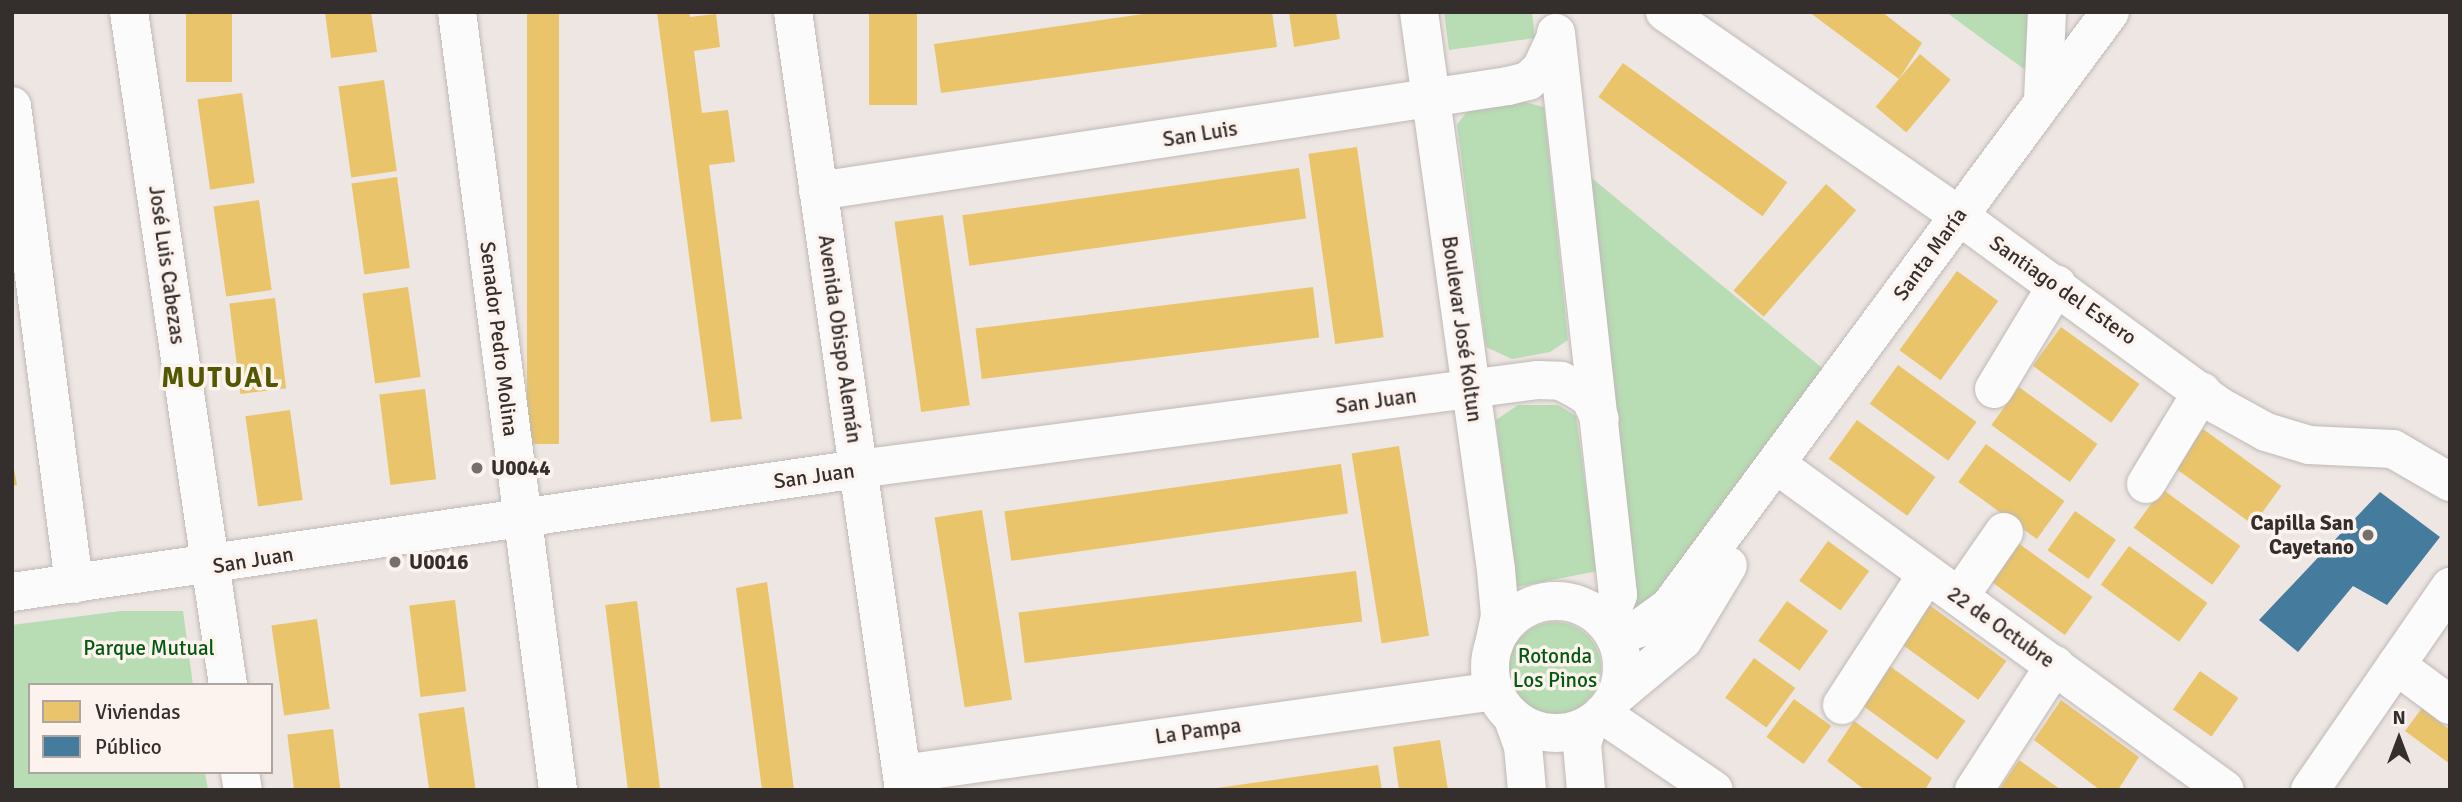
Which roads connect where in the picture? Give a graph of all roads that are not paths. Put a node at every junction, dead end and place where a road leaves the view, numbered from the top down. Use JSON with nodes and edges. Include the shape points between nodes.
{"nodes":[{"id":1,"x":129,"y":12,"type":"edge"},
{"id":2,"x":457,"y":12,"type":"edge"},
{"id":3,"x":793,"y":12,"type":"edge"},
{"id":4,"x":1419,"y":12,"type":"edge"},
{"id":5,"x":1665,"y":12,"type":"edge"},
{"id":6,"x":2047,"y":12,"type":"edge"},
{"id":7,"x":2110,"y":12,"type":"edge"},
{"id":8,"x":1555,"y":24,"type":"edge"},
{"id":9,"x":1430,"y":99,"type":"junction"},
{"id":10,"x":2043,"y":100,"type":"junction"},
{"id":11,"x":12,"y":106,"type":"edge"},
{"id":12,"x":818,"y":191,"type":"junction"},
{"id":13,"x":1958,"y":215,"type":"junction"},
{"id":14,"x":2057,"y":285,"type":"junction"},
{"id":15,"x":1470,"y":388,"type":"junction"},
{"id":16,"x":1994,"y":389,"type":"dead end"},
{"id":17,"x":2202,"y":392,"type":"junction"},
{"id":18,"x":1600,"y":419,"type":"junction"},
{"id":19,"x":1777,"y":465,"type":"junction"},
{"id":20,"x":859,"y":469,"type":"junction"},
{"id":21,"x":2450,"y":482,"type":"edge"},
{"id":22,"x":2146,"y":484,"type":"dead end"},
{"id":23,"x":1753,"y":499,"type":"junction"},
{"id":24,"x":523,"y":519,"type":"junction"},
{"id":25,"x":2004,"y":532,"type":"dead end"},
{"id":26,"x":212,"y":566,"type":"junction"},
{"id":27,"x":1927,"y":574,"type":"junction"},
{"id":28,"x":74,"y":584,"type":"junction"},
{"id":29,"x":2450,"y":587,"type":"edge"},
{"id":30,"x":12,"y":592,"type":"edge"},
{"id":31,"x":1959,"y":597,"type":"junction"},
{"id":32,"x":1611,"y":630,"type":"junction"},
{"id":33,"x":1494,"y":645,"type":"junction"},
{"id":34,"x":2055,"y":665,"type":"junction"},
{"id":35,"x":2396,"y":665,"type":"junction"},
{"id":36,"x":228,"y":683,"type":"edge"},
{"id":37,"x":1504,"y":703,"type":"junction"},
{"id":38,"x":1842,"y":705,"type":"dead end"},
{"id":39,"x":2450,"y":705,"type":"edge"},
{"id":40,"x":1602,"y":711,"type":"junction"},
{"id":41,"x":903,"y":782,"type":"edge"},
{"id":42,"x":2205,"y":783,"type":"edge"},
{"id":43,"x":558,"y":790,"type":"edge"},
{"id":44,"x":1527,"y":790,"type":"edge"},
{"id":45,"x":1586,"y":790,"type":"edge"},
{"id":46,"x":1714,"y":790,"type":"edge"},
{"id":47,"x":1974,"y":790,"type":"edge"},
{"id":48,"x":2310,"y":790,"type":"edge"}],
"edges":[{"from":1,"to":26,"type":"street","name":"José Luis Cabezas"},
{"from":2,"to":24,"type":"street","name":"Senador Pedro Molina"},
{"from":3,"to":12,"type":"street","name":"Avenida Obispo Alemán"},
{"from":4,"to":9,"type":"street","name":"Boulevar José Koltun"},
{"from":5,"to":13,"type":"street","name":"Santiago del Estero"},
{"from":6,"to":10,"type":"street"},
{"from":7,"to":10,"type":"street","name":"Santa María"},
{"from":8,"to":9,"type":"street","name":"San Luis","via":[[1541,69],[1528,81]]},
{"from":8,"to":18,"type":"street"},
{"from":9,"to":12,"type":"street","name":"San Luis"},
{"from":9,"to":15,"type":"street","name":"Boulevar José Koltun"},
{"from":10,"to":13,"type":"street","name":"Santa María"},
{"from":11,"to":28,"type":"street"},
{"from":12,"to":20,"type":"street","name":"Avenida Obispo Alemán"},
{"from":13,"to":14,"type":"street","name":"Santiago del Estero"},
{"from":13,"to":19,"type":"street","name":"Santa María"},
{"from":14,"to":16,"type":"street"},
{"from":14,"to":17,"type":"street","name":"Santiago del Estero"},
{"from":15,"to":18,"type":"street","name":"San Juan","via":[[1561,382],[1590,398]]},
{"from":15,"to":20,"type":"street","name":"San Juan"},
{"from":15,"to":33,"type":"street","name":"Boulevar José Koltun","via":[[1498,593],[1500,616]]},
{"from":17,"to":21,"type":"street","name":"Santiago del Estero","via":[[2266,432],[2309,445],[2393,449]]},
{"from":17,"to":22,"type":"street"},
{"from":18,"to":32,"type":"street","via":[[1618,595]]},
{"from":19,"to":23,"type":"street","name":"Santa María"},
{"from":19,"to":27,"type":"street","name":"22 de Octubre"},
{"from":20,"to":24,"type":"street","name":"San Juan"},
{"from":20,"to":41,"type":"street","name":"Avenida Obispo Alemán"},
{"from":23,"to":32,"type":"street","name":"Santa María","via":[[1731,519],[1670,606],[1640,628]]},
{"from":23,"to":40,"type":"street","name":"Santa María","via":[[1749,531],[1683,640]]},
{"from":24,"to":26,"type":"street","name":"San Juan"},
{"from":24,"to":43,"type":"street","name":"Senador Pedro Molina"},
{"from":25,"to":31,"type":"street"},
{"from":26,"to":28,"type":"street","name":"San Juan"},
{"from":26,"to":36,"type":"street","name":"José Luis Cabezas"},
{"from":27,"to":31,"type":"street","name":"22 de Octubre"},
{"from":27,"to":38,"type":"street"},
{"from":28,"to":30,"type":"street","name":"San Juan"},
{"from":29,"to":35,"type":"street"},
{"from":31,"to":34,"type":"street","name":"22 de Octubre"},
{"from":32,"to":33,"type":"street","via":[[1578,605],[1538,604],[1519,613]]},
{"from":32,"to":40,"type":"street","via":[[1622,677]]},
{"from":33,"to":37,"type":"street","via":[[1491,675]]},
{"from":34,"to":42,"type":"street","name":"22 de Octubre"},
{"from":34,"to":47,"type":"street"},
{"from":35,"to":39,"type":"street"},
{"from":35,"to":48,"type":"street"},
{"from":37,"to":40,"type":"street","via":[[1533,729],[1550,732]]},
{"from":37,"to":41,"type":"street","name":"La Pampa"},
{"from":37,"to":44,"type":"street","via":[[1523,746]]},
{"from":40,"to":45,"type":"street","via":[[1582,744]]},
{"from":40,"to":46,"type":"street"}]}
